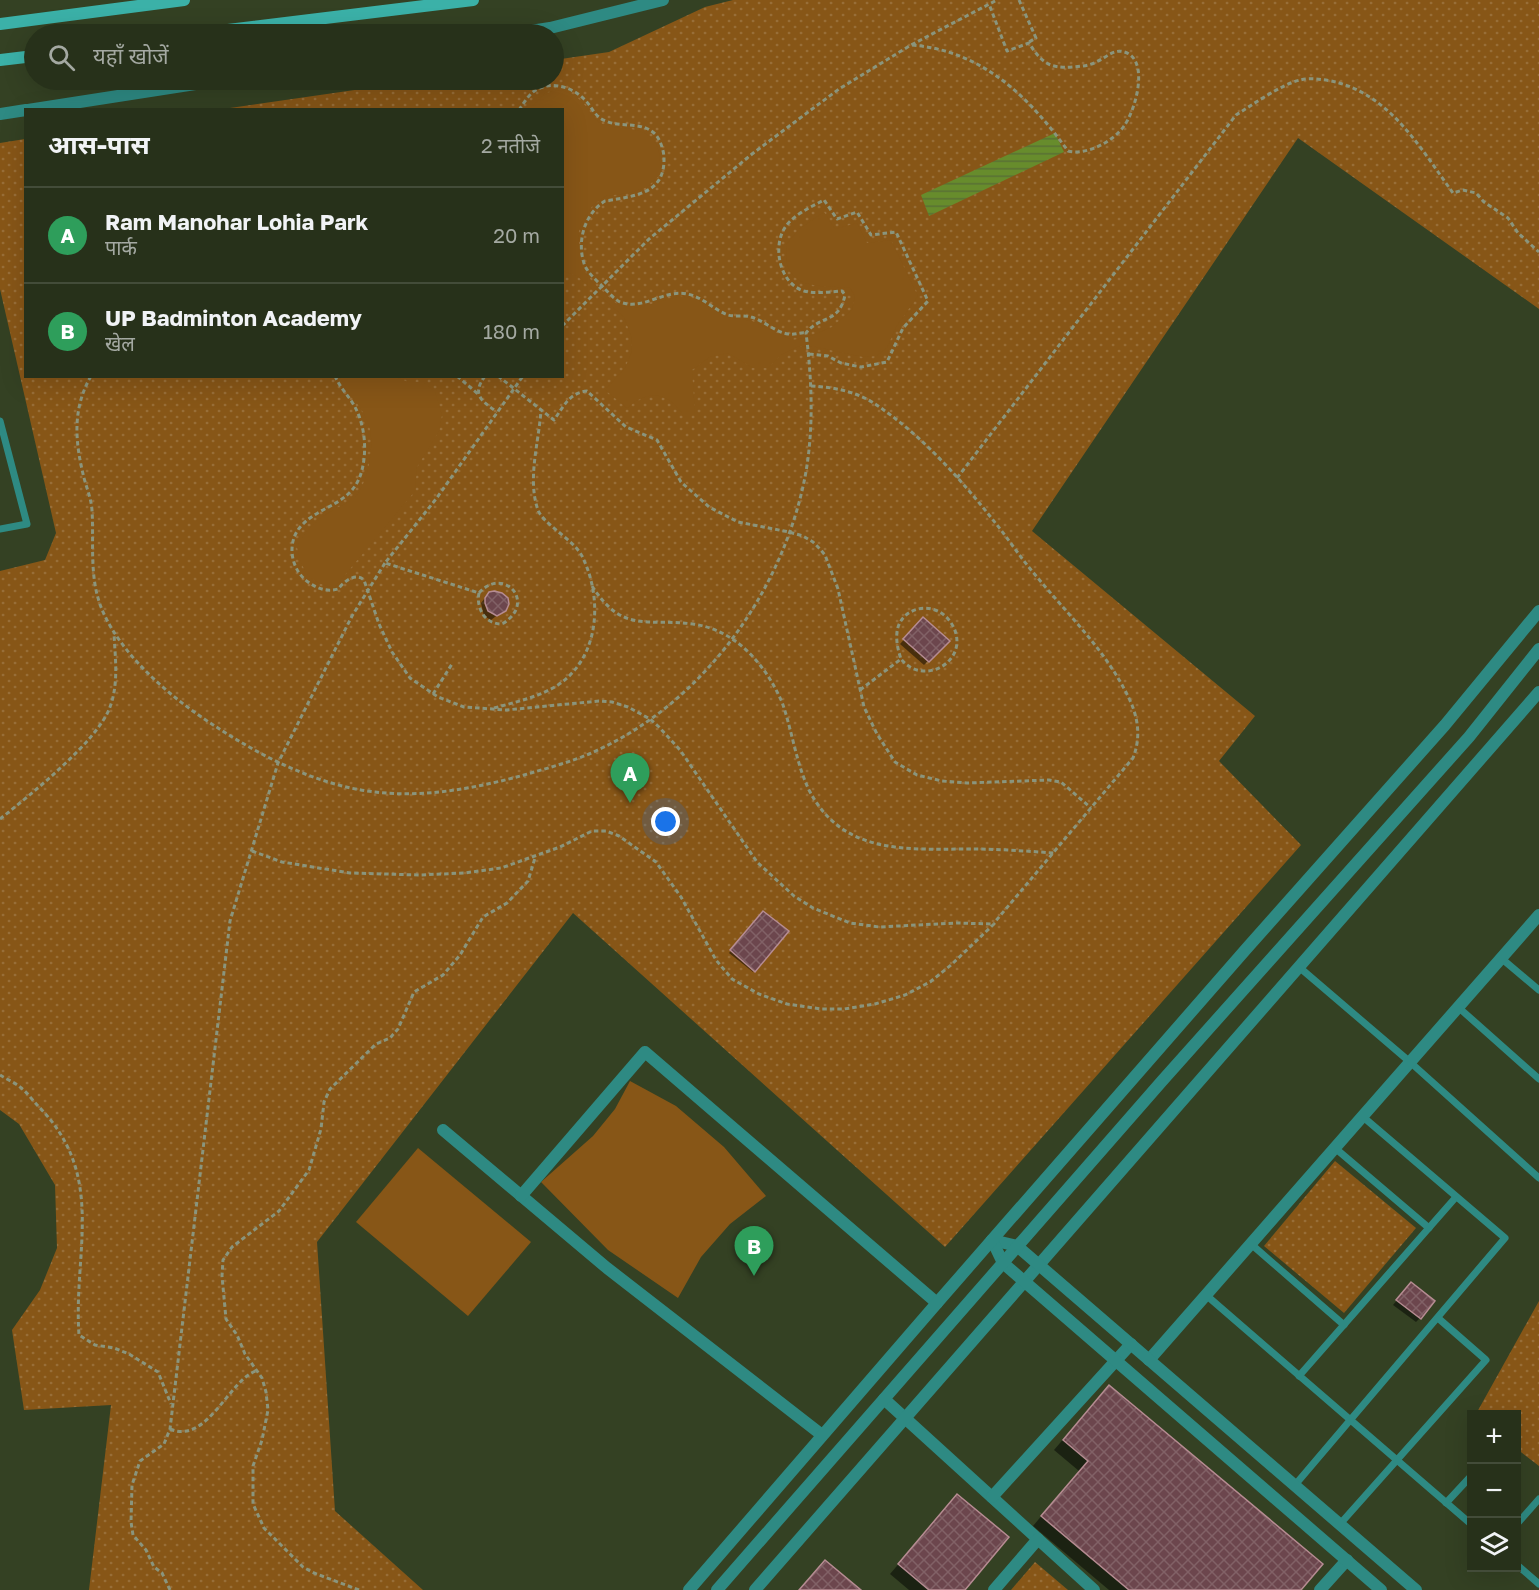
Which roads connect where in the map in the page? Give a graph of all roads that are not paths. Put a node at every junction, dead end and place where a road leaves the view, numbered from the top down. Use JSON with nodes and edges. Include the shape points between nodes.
{"nodes":[{"id":1,"x":184,"y":0,"type":"edge"},
{"id":2,"x":473,"y":0,"type":"edge"},
{"id":3,"x":663,"y":0,"type":"edge"},
{"id":4,"x":0,"y":24,"type":"edge"},
{"id":5,"x":277,"y":24,"type":"edge"},
{"id":6,"x":564,"y":25,"type":"edge"},
{"id":7,"x":24,"y":57,"type":"edge"},
{"id":8,"x":0,"y":60,"type":"edge"},
{"id":9,"x":156,"y":90,"type":"edge"},
{"id":10,"x":40,"y":108,"type":"edge"},
{"id":11,"x":24,"y":110,"type":"edge"},
{"id":12,"x":0,"y":114,"type":"edge"},
{"id":13,"x":0,"y":421,"type":"edge"},
{"id":14,"x":0,"y":529,"type":"edge"},
{"id":15,"x":1539,"y":611,"type":"edge"},
{"id":16,"x":1539,"y":649,"type":"edge"},
{"id":17,"x":1539,"y":692,"type":"edge"},
{"id":18,"x":1539,"y":915,"type":"edge"},
{"id":19,"x":1501,"y":958,"type":"junction"},
{"id":20,"x":1299,"y":966,"type":"junction"},
{"id":21,"x":1539,"y":990,"type":"edge"},
{"id":22,"x":1458,"y":1007,"type":"junction"},
{"id":23,"x":1410,"y":1062,"type":"junction"},
{"id":24,"x":1539,"y":1079,"type":"edge"},
{"id":25,"x":1362,"y":1116,"type":"junction"},
{"id":26,"x":443,"y":1130,"type":"dead end"},
{"id":27,"x":1335,"y":1148,"type":"junction"},
{"id":28,"x":1539,"y":1178,"type":"edge"},
{"id":29,"x":521,"y":1196,"type":"junction"},
{"id":30,"x":1456,"y":1197,"type":"junction"},
{"id":31,"x":1429,"y":1228,"type":"junction"},
{"id":32,"x":992,"y":1240,"type":"junction"},
{"id":33,"x":1251,"y":1244,"type":"junction"},
{"id":34,"x":1017,"y":1246,"type":"junction"},
{"id":35,"x":1003,"y":1263,"type":"junction"},
{"id":36,"x":1039,"y":1265,"type":"junction"},
{"id":37,"x":1024,"y":1281,"type":"junction"},
{"id":38,"x":1206,"y":1295,"type":"junction"},
{"id":39,"x":937,"y":1303,"type":"junction"},
{"id":40,"x":1438,"y":1318,"type":"junction"},
{"id":41,"x":1344,"y":1325,"type":"junction"},
{"id":42,"x":1131,"y":1344,"type":"junction"},
{"id":43,"x":1149,"y":1360,"type":"junction"},
{"id":44,"x":1115,"y":1361,"type":"junction"},
{"id":45,"x":1299,"y":1376,"type":"junction"},
{"id":46,"x":884,"y":1399,"type":"junction"},
{"id":47,"x":905,"y":1418,"type":"junction"},
{"id":48,"x":1350,"y":1420,"type":"junction"},
{"id":49,"x":822,"y":1435,"type":"junction"},
{"id":50,"x":1397,"y":1460,"type":"junction"},
{"id":51,"x":1467,"y":1480,"type":"edge"},
{"id":52,"x":1295,"y":1485,"type":"junction"},
{"id":53,"x":992,"y":1497,"type":"junction"},
{"id":54,"x":1539,"y":1499,"type":"edge"},
{"id":55,"x":1446,"y":1503,"type":"junction"},
{"id":56,"x":1521,"y":1519,"type":"edge"},
{"id":57,"x":1467,"y":1521,"type":"edge"},
{"id":58,"x":1340,"y":1524,"type":"junction"},
{"id":59,"x":1038,"y":1539,"type":"junction"},
{"id":60,"x":1347,"y":1560,"type":"junction"},
{"id":61,"x":1521,"y":1568,"type":"edge"},
{"id":62,"x":1539,"y":1584,"type":"edge"},
{"id":63,"x":689,"y":1590,"type":"edge"},
{"id":64,"x":717,"y":1590,"type":"edge"},
{"id":65,"x":756,"y":1590,"type":"edge"},
{"id":66,"x":994,"y":1590,"type":"edge"},
{"id":67,"x":1094,"y":1590,"type":"edge"},
{"id":68,"x":1320,"y":1590,"type":"edge"},
{"id":69,"x":1381,"y":1590,"type":"edge"},
{"id":70,"x":1416,"y":1590,"type":"edge"}],
"edges":[{"from":1,"to":4,"type":"main road"},
{"from":2,"to":5,"type":"main road"},
{"from":3,"to":6,"type":"street"},
{"from":7,"to":8,"type":"main road"},
{"from":9,"to":10,"type":"street"},
{"from":11,"to":12,"type":"street"},
{"from":13,"to":14,"type":"lane","via":[[27,524]]},
{"from":15,"to":32,"type":"street","via":[[1445,725]]},
{"from":16,"to":34,"type":"street","via":[[1469,737]]},
{"from":17,"to":20,"type":"street"},
{"from":18,"to":19,"type":"street"},
{"from":19,"to":21,"type":"lane"},
{"from":19,"to":22,"type":"street"},
{"from":20,"to":23,"type":"lane"},
{"from":20,"to":36,"type":"street"},
{"from":22,"to":23,"type":"street"},
{"from":22,"to":24,"type":"lane"},
{"from":23,"to":25,"type":"street"},
{"from":23,"to":28,"type":"lane"},
{"from":25,"to":27,"type":"street"},
{"from":25,"to":30,"type":"lane"},
{"from":26,"to":29,"type":"street"},
{"from":27,"to":31,"type":"lane"},
{"from":27,"to":33,"type":"street"},
{"from":29,"to":39,"type":"street","via":[[645,1052]]},
{"from":29,"to":49,"type":"street"},
{"from":30,"to":31,"type":"lane"},
{"from":30,"to":40,"type":"lane","via":[[1504,1239]]},
{"from":31,"to":41,"type":"lane"},
{"from":32,"to":34,"type":"street"},
{"from":32,"to":35,"type":"street"},
{"from":32,"to":39,"type":"street"},
{"from":33,"to":38,"type":"street"},
{"from":33,"to":41,"type":"lane"},
{"from":34,"to":35,"type":"street"},
{"from":34,"to":36,"type":"street"},
{"from":35,"to":37,"type":"street"},
{"from":35,"to":46,"type":"street"},
{"from":36,"to":37,"type":"street"},
{"from":36,"to":42,"type":"street"},
{"from":37,"to":44,"type":"street"},
{"from":37,"to":47,"type":"street"},
{"from":38,"to":43,"type":"street"},
{"from":38,"to":45,"type":"lane"},
{"from":39,"to":49,"type":"street"},
{"from":40,"to":48,"type":"lane"},
{"from":40,"to":50,"type":"lane","via":[[1486,1360]]},
{"from":41,"to":45,"type":"lane"},
{"from":42,"to":43,"type":"street"},
{"from":42,"to":44,"type":"street"},
{"from":43,"to":52,"type":"street"},
{"from":44,"to":53,"type":"street"},
{"from":44,"to":60,"type":"street"},
{"from":45,"to":48,"type":"lane"},
{"from":46,"to":47,"type":"street"},
{"from":46,"to":64,"type":"street"},
{"from":47,"to":53,"type":"street"},
{"from":47,"to":65,"type":"street"},
{"from":48,"to":50,"type":"lane"},
{"from":48,"to":52,"type":"lane"},
{"from":49,"to":63,"type":"street"},
{"from":50,"to":55,"type":"lane"},
{"from":50,"to":58,"type":"lane"},
{"from":51,"to":55,"type":"lane"},
{"from":52,"to":58,"type":"street"},
{"from":53,"to":59,"type":"street"},
{"from":54,"to":56,"type":"lane"},
{"from":55,"to":57,"type":"lane"},
{"from":58,"to":70,"type":"street"},
{"from":59,"to":66,"type":"street"},
{"from":59,"to":67,"type":"street"},
{"from":60,"to":68,"type":"street"},
{"from":60,"to":69,"type":"street"},
{"from":61,"to":62,"type":"lane"}]}
